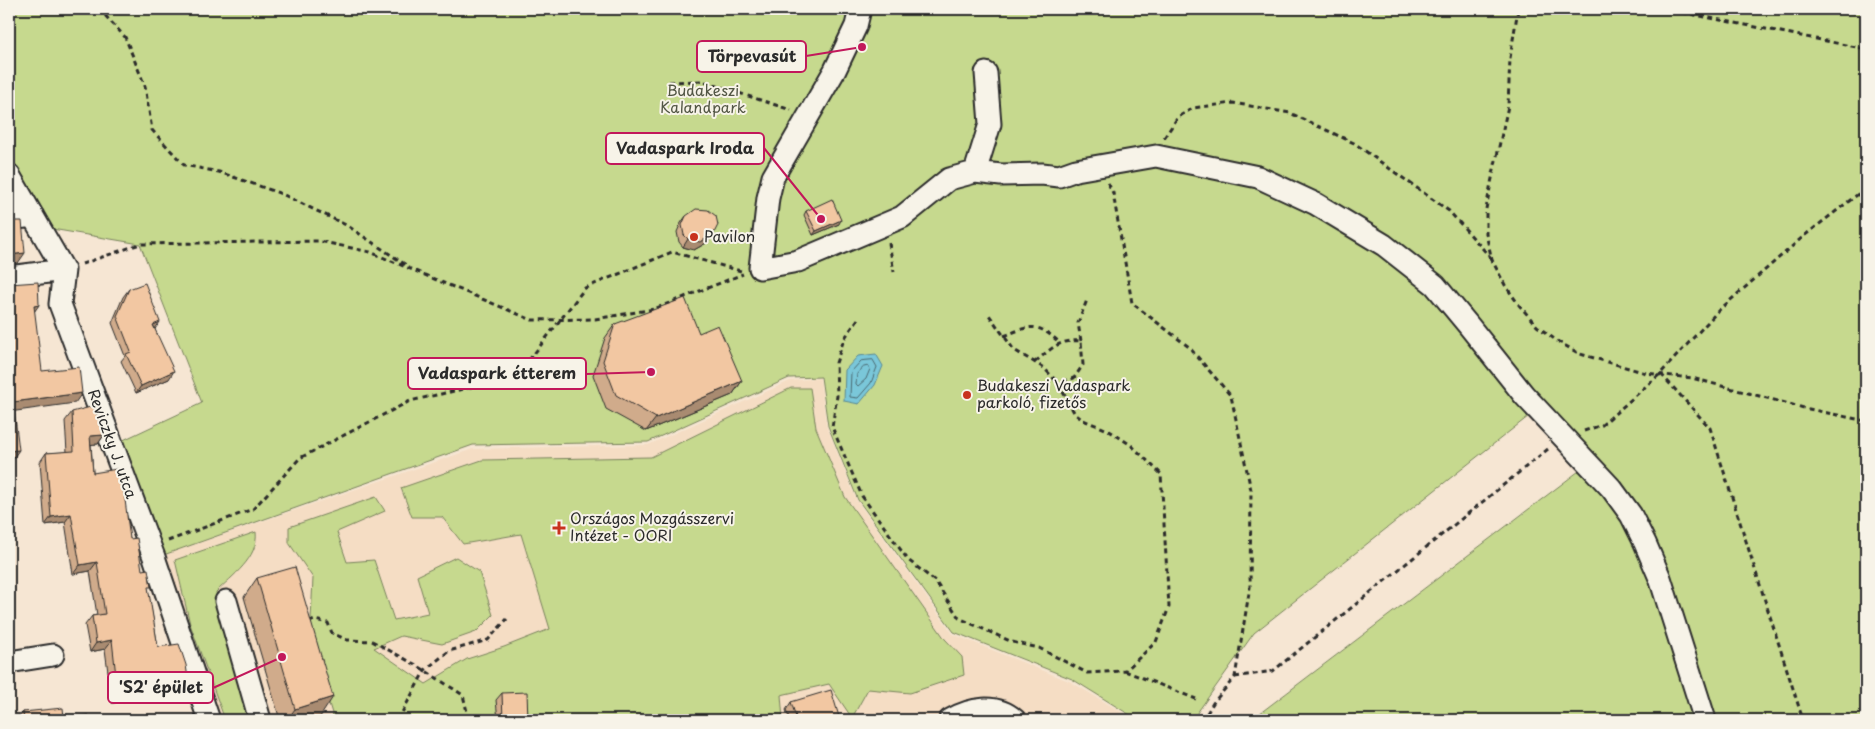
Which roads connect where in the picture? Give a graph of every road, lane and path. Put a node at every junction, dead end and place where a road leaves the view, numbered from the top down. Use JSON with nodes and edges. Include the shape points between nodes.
{"nodes":[{"id":1,"x":99,"y":9,"type":"edge"},
{"id":2,"x":875,"y":9,"type":"edge"},
{"id":3,"x":1518,"y":9,"type":"edge"},
{"id":4,"x":1665,"y":9,"type":"edge"},
{"id":5,"x":858,"y":18,"type":"edge"},
{"id":6,"x":1866,"y":49,"type":"edge"},
{"id":7,"x":986,"y":73,"type":"dead end"},
{"id":8,"x":669,"y":82,"type":"dead end"},
{"id":9,"x":808,"y":116,"type":"junction"},
{"id":10,"x":1156,"y":156,"type":"junction"},
{"id":11,"x":1100,"y":165,"type":"junction"},
{"id":12,"x":975,"y":172,"type":"junction"},
{"id":13,"x":9,"y":175,"type":"edge"},
{"id":14,"x":1866,"y":188,"type":"edge"},
{"id":15,"x":33,"y":216,"type":"junction"},
{"id":16,"x":9,"y":219,"type":"edge"},
{"id":17,"x":886,"y":224,"type":"junction"},
{"id":18,"x":1492,"y":260,"type":"junction"},
{"id":19,"x":64,"y":270,"type":"junction"},
{"id":20,"x":412,"y":270,"type":"junction"},
{"id":21,"x":894,"y":272,"type":"dead end"},
{"id":22,"x":9,"y":277,"type":"edge"},
{"id":23,"x":1087,"y":300,"type":"dead end"},
{"id":24,"x":989,"y":315,"type":"dead end"},
{"id":25,"x":858,"y":319,"type":"dead end"},
{"id":26,"x":560,"y":320,"type":"junction"},
{"id":27,"x":1004,"y":336,"type":"junction"},
{"id":28,"x":1081,"y":341,"type":"junction"},
{"id":29,"x":1060,"y":343,"type":"junction"},
{"id":30,"x":1035,"y":362,"type":"junction"},
{"id":31,"x":1660,"y":374,"type":"junction"},
{"id":32,"x":1058,"y":383,"type":"junction"},
{"id":33,"x":1866,"y":421,"type":"edge"},
{"id":34,"x":1564,"y":437,"type":"junction"},
{"id":35,"x":150,"y":548,"type":"junction"},
{"id":36,"x":226,"y":601,"type":"dead end"},
{"id":37,"x":507,"y":619,"type":"dead end"},
{"id":38,"x":302,"y":625,"type":"edge"},
{"id":39,"x":53,"y":655,"type":"dead end"},
{"id":40,"x":9,"y":662,"type":"edge"},
{"id":41,"x":425,"y":670,"type":"junction"},
{"id":42,"x":1125,"y":671,"type":"junction"},
{"id":43,"x":1236,"y":677,"type":"junction"},
{"id":44,"x":1196,"y":699,"type":"dead end"},
{"id":45,"x":1866,"y":710,"type":"edge"},
{"id":46,"x":209,"y":720,"type":"edge"},
{"id":47,"x":260,"y":720,"type":"edge"},
{"id":48,"x":398,"y":720,"type":"edge"},
{"id":49,"x":469,"y":720,"type":"edge"},
{"id":50,"x":950,"y":720,"type":"edge"},
{"id":51,"x":1015,"y":720,"type":"edge"},
{"id":52,"x":1203,"y":720,"type":"edge"},
{"id":53,"x":1705,"y":720,"type":"edge"},
{"id":54,"x":1803,"y":720,"type":"edge"},
{"id":55,"x":1862,"y":720,"type":"edge"}],
"edges":[{"from":1,"to":20,"type":"path","via":[[125,37],[145,86],[152,130],[184,165],[219,172],[282,194],[348,226]]},
{"from":2,"to":5,"type":"street"},
{"from":3,"to":18,"type":"path","via":[[1510,58],[1508,106],[1486,209],[1486,234]]},
{"from":4,"to":6,"type":"path"},
{"from":5,"to":9,"type":"street","via":[[835,70]]},
{"from":7,"to":12,"type":"street","via":[[990,124]]},
{"from":8,"to":9,"type":"path","via":[[702,81]]},
{"from":9,"to":17,"type":"street","via":[[773,177],[760,268],[798,261]]},
{"from":10,"to":11,"type":"street"},
{"from":10,"to":18,"type":"path","via":[[1178,117],[1193,108],[1233,102],[1290,113],[1354,143],[1449,211]]},
{"from":10,"to":34,"type":"street","via":[[1258,177],[1316,204],[1384,245],[1435,285],[1524,395]]},
{"from":11,"to":12,"type":"street","via":[[1059,176]]},
{"from":11,"to":43,"type":"path","via":[[1113,193],[1132,302],[1189,347],[1231,396],[1251,490],[1250,587]]},
{"from":12,"to":17,"type":"street","via":[[949,179],[902,217]]},
{"from":13,"to":15,"type":"street"},
{"from":14,"to":31,"type":"path","via":[[1804,236],[1718,311]]},
{"from":15,"to":16,"type":"street"},
{"from":15,"to":19,"type":"street"},
{"from":17,"to":21,"type":"path"},
{"from":18,"to":31,"type":"path","via":[[1518,305],[1556,341],[1589,356]]},
{"from":19,"to":20,"type":"path","via":[[140,244],[319,241],[370,252]]},
{"from":19,"to":22,"type":"street"},
{"from":19,"to":35,"type":"street","name":"Reviczky J. utca","via":[[60,304]]},
{"from":20,"to":26,"type":"path","via":[[532,320]]},
{"from":23,"to":28,"type":"path","via":[[1078,323]]},
{"from":24,"to":27,"type":"path"},
{"from":25,"to":42,"type":"path","via":[[844,340],[836,364],[837,396],[832,427],[862,496],[908,560],[935,581],[959,618],[1012,642],[1040,648],[1087,673]]},
{"from":26,"to":26,"type":"path","via":[[595,320],[654,309],[746,273],[672,252],[585,288]]},
{"from":26,"to":35,"type":"path","via":[[516,377],[410,401],[300,458],[253,508]]},
{"from":27,"to":29,"type":"path","via":[[1034,327],[1046,331]]},
{"from":27,"to":30,"type":"path","via":[[1014,350]]},
{"from":28,"to":29,"type":"path"},
{"from":28,"to":32,"type":"path","via":[[1083,365],[1074,378]]},
{"from":29,"to":30,"type":"path"},
{"from":30,"to":32,"type":"path"},
{"from":31,"to":33,"type":"path","via":[[1692,378]]},
{"from":31,"to":34,"type":"path","via":[[1602,425]]},
{"from":31,"to":54,"type":"path","via":[[1710,428]]},
{"from":32,"to":42,"type":"path","via":[[1075,414],[1131,445],[1161,474],[1169,606],[1156,642]]},
{"from":34,"to":43,"type":"path","via":[[1273,671]]},
{"from":34,"to":53,"type":"street","via":[[1612,489],[1646,544]]},
{"from":35,"to":46,"type":"street","name":"Reviczky J. utca"},
{"from":36,"to":47,"type":"street"},
{"from":37,"to":41,"type":"path","via":[[488,640],[449,651]]},
{"from":38,"to":41,"type":"path","via":[[315,620],[328,623],[332,633],[347,640],[372,641]]},
{"from":39,"to":40,"type":"street"},
{"from":41,"to":48,"type":"path"},
{"from":41,"to":49,"type":"path","via":[[463,694]]},
{"from":42,"to":44,"type":"path"},
{"from":43,"to":52,"type":"path"},
{"from":45,"to":55,"type":"path"},
{"from":50,"to":51,"type":"street","via":[[982,708]]}]}
